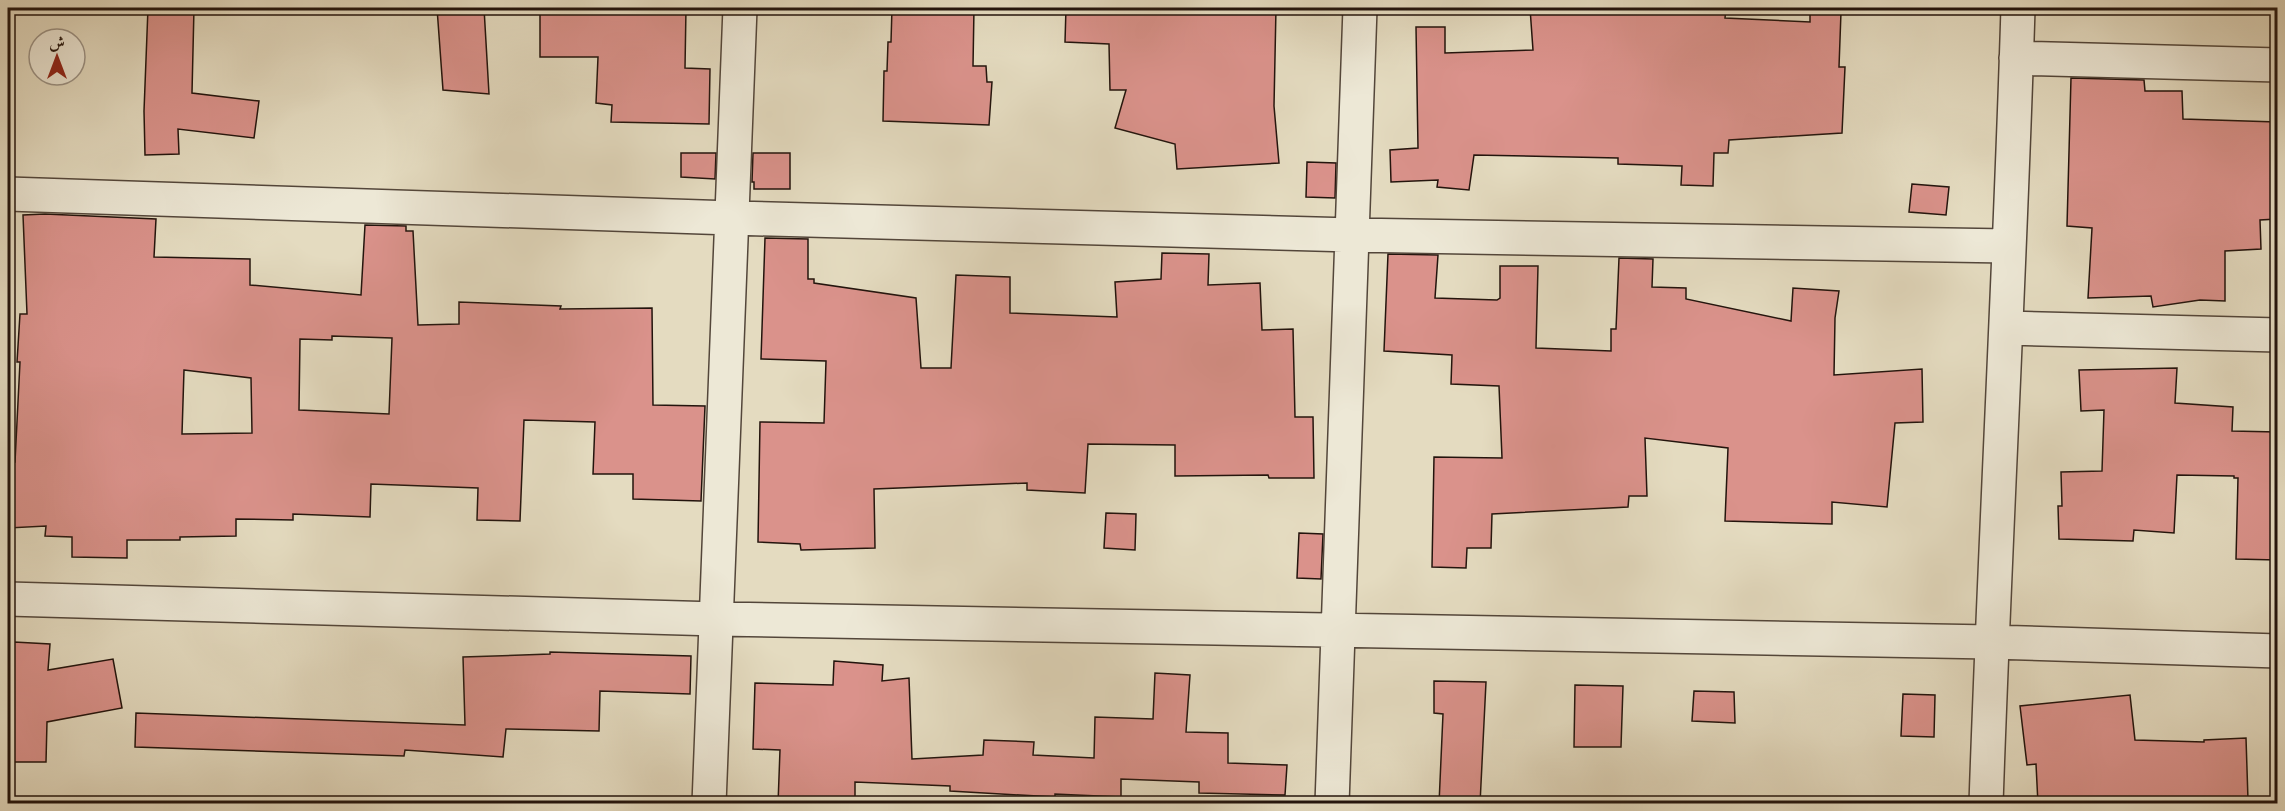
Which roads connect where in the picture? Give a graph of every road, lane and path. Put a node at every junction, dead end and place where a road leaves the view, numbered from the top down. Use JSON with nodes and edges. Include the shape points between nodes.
{"nodes":[{"id":1,"x":740,"y":8,"type":"edge"},
{"id":2,"x":1360,"y":8,"type":"edge"},
{"id":3,"x":2018,"y":8,"type":"edge"},
{"id":4,"x":2016,"y":58,"type":"junction"},
{"id":5,"x":2277,"y":65,"type":"edge"},
{"id":6,"x":8,"y":194,"type":"edge"},
{"id":7,"x":732,"y":218,"type":"junction"},
{"id":8,"x":1352,"y":235,"type":"junction"},
{"id":9,"x":2008,"y":246,"type":"junction"},
{"id":10,"x":2007,"y":328,"type":"junction"},
{"id":11,"x":2277,"y":335,"type":"edge"},
{"id":12,"x":8,"y":599,"type":"edge"},
{"id":13,"x":717,"y":619,"type":"junction"},
{"id":14,"x":1339,"y":629,"type":"junction"},
{"id":15,"x":1991,"y":642,"type":"junction"},
{"id":16,"x":2277,"y":651,"type":"edge"},
{"id":17,"x":710,"y":804,"type":"edge"},
{"id":18,"x":1332,"y":804,"type":"edge"},
{"id":19,"x":1986,"y":804,"type":"edge"}],
"edges":[{"from":1,"to":7,"type":"street"},
{"from":2,"to":8,"type":"street"},
{"from":3,"to":4,"type":"street"},
{"from":4,"to":5,"type":"street"},
{"from":4,"to":9,"type":"street"},
{"from":6,"to":7,"type":"street"},
{"from":7,"to":8,"type":"street"},
{"from":7,"to":13,"type":"street"},
{"from":8,"to":9,"type":"street"},
{"from":8,"to":14,"type":"street"},
{"from":9,"to":10,"type":"street"},
{"from":10,"to":11,"type":"street"},
{"from":10,"to":15,"type":"street"},
{"from":12,"to":13,"type":"street"},
{"from":13,"to":14,"type":"street"},
{"from":13,"to":17,"type":"street"},
{"from":14,"to":15,"type":"street"},
{"from":14,"to":18,"type":"street"},
{"from":15,"to":16,"type":"street"},
{"from":15,"to":19,"type":"street"}]}
